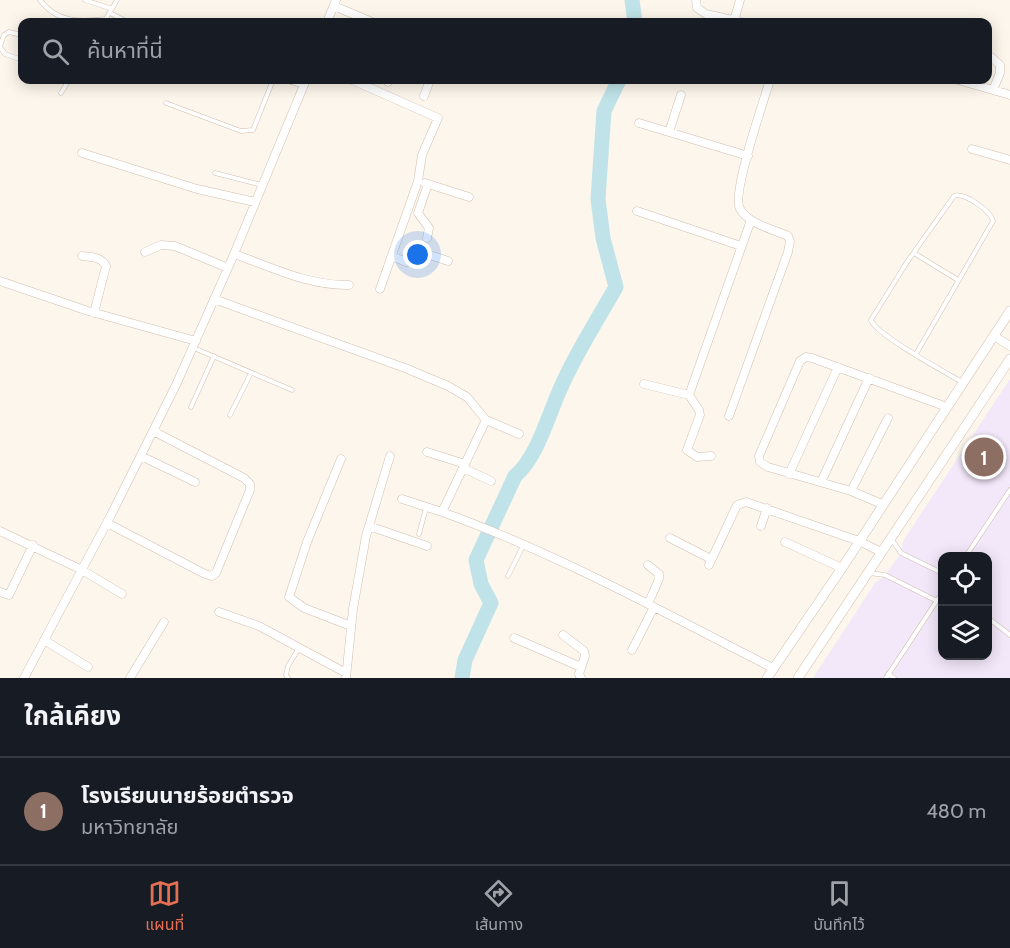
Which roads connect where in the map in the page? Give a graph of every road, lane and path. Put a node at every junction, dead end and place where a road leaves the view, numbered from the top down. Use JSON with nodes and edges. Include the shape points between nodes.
{"nodes":[{"id":1,"x":40,"y":0,"type":"edge"},
{"id":2,"x":85,"y":0,"type":"edge"},
{"id":3,"x":117,"y":0,"type":"edge"},
{"id":4,"x":696,"y":0,"type":"edge"},
{"id":5,"x":740,"y":0,"type":"edge"},
{"id":6,"x":335,"y":3,"type":"edge"},
{"id":7,"x":111,"y":11,"type":"junction"},
{"id":8,"x":66,"y":18,"type":"edge"},
{"id":9,"x":107,"y":18,"type":"edge"},
{"id":10,"x":122,"y":18,"type":"edge"},
{"id":11,"x":329,"y":18,"type":"edge"},
{"id":12,"x":364,"y":18,"type":"edge"},
{"id":13,"x":724,"y":18,"type":"edge"},
{"id":14,"x":738,"y":18,"type":"edge"},
{"id":15,"x":18,"y":34,"type":"edge"},
{"id":16,"x":0,"y":46,"type":"edge"},
{"id":17,"x":992,"y":58,"type":"edge"},
{"id":18,"x":18,"y":59,"type":"edge"},
{"id":19,"x":67,"y":84,"type":"edge"},
{"id":20,"x":272,"y":84,"type":"edge"},
{"id":21,"x":305,"y":84,"type":"edge"},
{"id":22,"x":361,"y":84,"type":"edge"},
{"id":23,"x":428,"y":84,"type":"edge"},
{"id":24,"x":769,"y":84,"type":"edge"},
{"id":25,"x":972,"y":84,"type":"edge"},
{"id":26,"x":993,"y":90,"type":"junction"},
{"id":27,"x":61,"y":93,"type":"dead end"},
{"id":28,"x":681,"y":95,"type":"dead end"},
{"id":29,"x":1010,"y":95,"type":"edge"},
{"id":30,"x":424,"y":96,"type":"dead end"},
{"id":31,"x":166,"y":103,"type":"dead end"},
{"id":32,"x":639,"y":123,"type":"dead end"},
{"id":33,"x":669,"y":132,"type":"junction"},
{"id":34,"x":972,"y":149,"type":"dead end"},
{"id":35,"x":82,"y":153,"type":"dead end"},
{"id":36,"x":748,"y":156,"type":"junction"},
{"id":37,"x":1010,"y":160,"type":"edge"},
{"id":38,"x":215,"y":173,"type":"dead end"},
{"id":39,"x":418,"y":181,"type":"junction"},
{"id":40,"x":428,"y":184,"type":"junction"},
{"id":41,"x":262,"y":185,"type":"junction"},
{"id":42,"x":469,"y":197,"type":"dead end"},
{"id":43,"x":255,"y":202,"type":"junction"},
{"id":44,"x":637,"y":211,"type":"dead end"},
{"id":45,"x":751,"y":220,"type":"junction"},
{"id":46,"x":427,"y":238,"type":"dead end"},
{"id":47,"x":741,"y":246,"type":"junction"},
{"id":48,"x":145,"y":252,"type":"dead end"},
{"id":49,"x":914,"y":252,"type":"junction"},
{"id":50,"x":234,"y":254,"type":"junction"},
{"id":51,"x":392,"y":255,"type":"junction"},
{"id":52,"x":82,"y":256,"type":"dead end"},
{"id":53,"x":448,"y":261,"type":"dead end"},
{"id":54,"x":228,"y":268,"type":"junction"},
{"id":55,"x":958,"y":280,"type":"junction"},
{"id":56,"x":0,"y":281,"type":"edge"},
{"id":57,"x":349,"y":285,"type":"dead end"},
{"id":58,"x":380,"y":289,"type":"dead end"},
{"id":59,"x":214,"y":299,"type":"junction"},
{"id":60,"x":1010,"y":311,"type":"edge"},
{"id":61,"x":94,"y":313,"type":"junction"},
{"id":62,"x":994,"y":336,"type":"junction"},
{"id":63,"x":194,"y":344,"type":"junction"},
{"id":64,"x":1010,"y":346,"type":"edge"},
{"id":65,"x":916,"y":354,"type":"junction"},
{"id":66,"x":214,"y":356,"type":"junction"},
{"id":67,"x":1010,"y":359,"type":"edge"},
{"id":68,"x":838,"y":367,"type":"junction"},
{"id":69,"x":251,"y":373,"type":"junction"},
{"id":70,"x":869,"y":378,"type":"junction"},
{"id":71,"x":963,"y":383,"type":"junction"},
{"id":72,"x":644,"y":384,"type":"dead end"},
{"id":73,"x":292,"y":390,"type":"dead end"},
{"id":74,"x":689,"y":395,"type":"junction"},
{"id":75,"x":191,"y":407,"type":"dead end"},
{"id":76,"x":947,"y":407,"type":"junction"},
{"id":77,"x":230,"y":415,"type":"dead end"},
{"id":78,"x":729,"y":416,"type":"dead end"},
{"id":79,"x":888,"y":418,"type":"dead end"},
{"id":80,"x":486,"y":420,"type":"junction"},
{"id":81,"x":153,"y":431,"type":"junction"},
{"id":82,"x":519,"y":434,"type":"dead end"},
{"id":83,"x":427,"y":452,"type":"dead end"},
{"id":84,"x":141,"y":456,"type":"junction"},
{"id":85,"x":390,"y":456,"type":"dead end"},
{"id":86,"x":711,"y":456,"type":"dead end"},
{"id":87,"x":341,"y":459,"type":"dead end"},
{"id":88,"x":464,"y":466,"type":"junction"},
{"id":89,"x":789,"y":474,"type":"junction"},
{"id":90,"x":491,"y":481,"type":"dead end"},
{"id":91,"x":821,"y":482,"type":"junction"},
{"id":92,"x":195,"y":483,"type":"dead end"},
{"id":93,"x":1010,"y":490,"type":"edge"},
{"id":94,"x":851,"y":491,"type":"junction"},
{"id":95,"x":402,"y":499,"type":"dead end"},
{"id":96,"x":882,"y":504,"type":"junction"},
{"id":97,"x":426,"y":507,"type":"junction"},
{"id":98,"x":767,"y":508,"type":"junction"},
{"id":99,"x":442,"y":512,"type":"junction"},
{"id":100,"x":107,"y":523,"type":"junction"},
{"id":101,"x":369,"y":526,"type":"junction"},
{"id":102,"x":761,"y":526,"type":"dead end"},
{"id":103,"x":0,"y":531,"type":"edge"},
{"id":104,"x":419,"y":534,"type":"dead end"},
{"id":105,"x":890,"y":536,"type":"junction"},
{"id":106,"x":670,"y":538,"type":"dead end"},
{"id":107,"x":859,"y":541,"type":"junction"},
{"id":108,"x":785,"y":542,"type":"dead end"},
{"id":109,"x":524,"y":544,"type":"junction"},
{"id":110,"x":33,"y":545,"type":"junction"},
{"id":111,"x":427,"y":546,"type":"dead end"},
{"id":112,"x":881,"y":552,"type":"junction"},
{"id":113,"x":969,"y":552,"type":"edge"},
{"id":114,"x":648,"y":565,"type":"dead end"},
{"id":115,"x":842,"y":568,"type":"junction"},
{"id":116,"x":82,"y":570,"type":"junction"},
{"id":117,"x":938,"y":571,"type":"edge"},
{"id":118,"x":867,"y":573,"type":"junction"},
{"id":119,"x":508,"y":576,"type":"dead end"},
{"id":120,"x":0,"y":592,"type":"edge"},
{"id":121,"x":122,"y":594,"type":"dead end"},
{"id":122,"x":937,"y":601,"type":"joint"},
{"id":123,"x":651,"y":606,"type":"junction"},
{"id":124,"x":219,"y":612,"type":"dead end"},
{"id":125,"x":164,"y":622,"type":"dead end"},
{"id":126,"x":992,"y":622,"type":"edge"},
{"id":127,"x":351,"y":626,"type":"junction"},
{"id":128,"x":563,"y":635,"type":"dead end"},
{"id":129,"x":1010,"y":635,"type":"edge"},
{"id":130,"x":514,"y":638,"type":"dead end"},
{"id":131,"x":44,"y":640,"type":"junction"},
{"id":132,"x":300,"y":647,"type":"junction"},
{"id":133,"x":632,"y":650,"type":"dead end"},
{"id":134,"x":88,"y":667,"type":"dead end"},
{"id":135,"x":581,"y":667,"type":"junction"},
{"id":136,"x":773,"y":668,"type":"junction"},
{"id":137,"x":346,"y":676,"type":"edge"},
{"id":138,"x":887,"y":676,"type":"edge"},
{"id":139,"x":27,"y":677,"type":"edge"},
{"id":140,"x":130,"y":678,"type":"edge"},
{"id":141,"x":288,"y":678,"type":"edge"},
{"id":142,"x":581,"y":678,"type":"edge"},
{"id":143,"x":767,"y":678,"type":"edge"},
{"id":144,"x":798,"y":678,"type":"edge"},
{"id":145,"x":894,"y":678,"type":"edge"}],
"edges":[{"from":1,"to":8,"type":"lane"},
{"from":2,"to":7,"type":"lane"},
{"from":3,"to":7,"type":"lane"},
{"from":4,"to":13,"type":"street","via":[[700,11]]},
{"from":5,"to":14,"type":"street"},
{"from":6,"to":11,"type":"street"},
{"from":6,"to":12,"type":"street"},
{"from":7,"to":9,"type":"lane"},
{"from":7,"to":10,"type":"lane"},
{"from":15,"to":16,"type":"lane","via":[[4,35]]},
{"from":16,"to":18,"type":"lane","via":[[5,54]]},
{"from":17,"to":26,"type":"street","via":[[1000,65]]},
{"from":19,"to":27,"type":"lane"},
{"from":20,"to":31,"type":"lane","via":[[253,130],[241,131]]},
{"from":21,"to":41,"type":"street"},
{"from":22,"to":39,"type":"street","via":[[437,117],[422,155]]},
{"from":23,"to":30,"type":"street"},
{"from":24,"to":36,"type":"street"},
{"from":25,"to":26,"type":"street"},
{"from":26,"to":29,"type":"street"},
{"from":28,"to":33,"type":"street"},
{"from":32,"to":33,"type":"street"},
{"from":33,"to":36,"type":"street"},
{"from":34,"to":37,"type":"street"},
{"from":35,"to":43,"type":"street","via":[[197,189]]},
{"from":36,"to":45,"type":"street","via":[[737,204]]},
{"from":38,"to":41,"type":"lane"},
{"from":39,"to":40,"type":"street"},
{"from":39,"to":51,"type":"street"},
{"from":40,"to":42,"type":"street"},
{"from":40,"to":46,"type":"street","via":[[418,213],[429,228]]},
{"from":41,"to":43,"type":"street"},
{"from":43,"to":50,"type":"street"},
{"from":44,"to":47,"type":"street"},
{"from":45,"to":47,"type":"street"},
{"from":45,"to":78,"type":"street","via":[[788,236],[790,241]]},
{"from":47,"to":74,"type":"street"},
{"from":48,"to":54,"type":"street","via":[[161,245],[175,246]]},
{"from":49,"to":55,"type":"lane"},
{"from":49,"to":55,"type":"lane","via":[[954,196],[964,196],[988,212],[993,221]]},
{"from":49,"to":65,"type":"lane","via":[[872,320],[880,332]]},
{"from":50,"to":54,"type":"street"},
{"from":50,"to":57,"type":"street","via":[[302,279]]},
{"from":51,"to":53,"type":"street","via":[[406,262],[418,261],[423,256]]},
{"from":51,"to":58,"type":"street"},
{"from":52,"to":61,"type":"street","via":[[98,258],[106,266]]},
{"from":54,"to":59,"type":"street"},
{"from":55,"to":65,"type":"lane"},
{"from":56,"to":61,"type":"street"},
{"from":59,"to":63,"type":"street"},
{"from":59,"to":80,"type":"street","via":[[448,386],[467,397]]},
{"from":60,"to":62,"type":"street"},
{"from":61,"to":63,"type":"street"},
{"from":62,"to":64,"type":"street"},
{"from":62,"to":71,"type":"street"},
{"from":63,"to":66,"type":"lane"},
{"from":63,"to":81,"type":"street"},
{"from":65,"to":71,"type":"lane"},
{"from":66,"to":69,"type":"lane"},
{"from":66,"to":75,"type":"lane"},
{"from":67,"to":105,"type":"street"},
{"from":68,"to":70,"type":"street"},
{"from":68,"to":89,"type":"street"},
{"from":68,"to":89,"type":"street","via":[[808,357],[800,361],[759,456],[760,462],[768,467]]},
{"from":69,"to":73,"type":"lane"},
{"from":69,"to":77,"type":"lane"},
{"from":70,"to":76,"type":"street"},
{"from":70,"to":91,"type":"street"},
{"from":71,"to":76,"type":"street"},
{"from":72,"to":74,"type":"street"},
{"from":74,"to":86,"type":"street","via":[[700,415],[687,450],[697,457]]},
{"from":76,"to":96,"type":"street"},
{"from":79,"to":94,"type":"street"},
{"from":80,"to":82,"type":"street"},
{"from":80,"to":88,"type":"street"},
{"from":81,"to":84,"type":"street"},
{"from":81,"to":100,"type":"street","via":[[249,484],[246,503],[216,573],[205,574]]},
{"from":83,"to":88,"type":"street"},
{"from":84,"to":92,"type":"street"},
{"from":84,"to":100,"type":"street"},
{"from":85,"to":101,"type":"street"},
{"from":87,"to":127,"type":"street","via":[[289,597],[304,608]]},
{"from":88,"to":90,"type":"street"},
{"from":88,"to":99,"type":"street"},
{"from":89,"to":91,"type":"street"},
{"from":91,"to":94,"type":"street"},
{"from":93,"to":113,"type":"lane"},
{"from":94,"to":96,"type":"street"},
{"from":95,"to":97,"type":"street"},
{"from":96,"to":107,"type":"street"},
{"from":97,"to":99,"type":"street"},
{"from":97,"to":104,"type":"lane"},
{"from":98,"to":102,"type":"street"},
{"from":98,"to":106,"type":"street","via":[[746,502],[737,505],[710,562]]},
{"from":98,"to":107,"type":"street"},
{"from":99,"to":109,"type":"street"},
{"from":100,"to":116,"type":"street"},
{"from":101,"to":111,"type":"street"},
{"from":101,"to":127,"type":"street"},
{"from":103,"to":110,"type":"street"},
{"from":105,"to":112,"type":"street"},
{"from":105,"to":117,"type":"lane","via":[[901,553]]},
{"from":107,"to":112,"type":"street"},
{"from":107,"to":115,"type":"street"},
{"from":108,"to":115,"type":"street"},
{"from":109,"to":119,"type":"lane"},
{"from":109,"to":123,"type":"street"},
{"from":110,"to":116,"type":"street"},
{"from":110,"to":120,"type":"street","via":[[9,596]]},
{"from":112,"to":118,"type":"street"},
{"from":114,"to":123,"type":"street","via":[[659,574]]},
{"from":115,"to":136,"type":"street"},
{"from":116,"to":121,"type":"street"},
{"from":116,"to":131,"type":"street"},
{"from":118,"to":122,"type":"lane","via":[[885,575]]},
{"from":118,"to":144,"type":"street"},
{"from":122,"to":138,"type":"lane"},
{"from":123,"to":133,"type":"street"},
{"from":123,"to":136,"type":"street"},
{"from":124,"to":132,"type":"street","via":[[259,626]]},
{"from":125,"to":140,"type":"street"},
{"from":126,"to":129,"type":"lane"},
{"from":127,"to":137,"type":"street"},
{"from":128,"to":135,"type":"street","via":[[584,651]]},
{"from":130,"to":135,"type":"street"},
{"from":131,"to":134,"type":"street"},
{"from":131,"to":139,"type":"street"},
{"from":132,"to":137,"type":"street"},
{"from":132,"to":141,"type":"lane","via":[[288,666]]},
{"from":135,"to":142,"type":"street"},
{"from":136,"to":143,"type":"street"},
{"from":138,"to":145,"type":"lane"}]}
